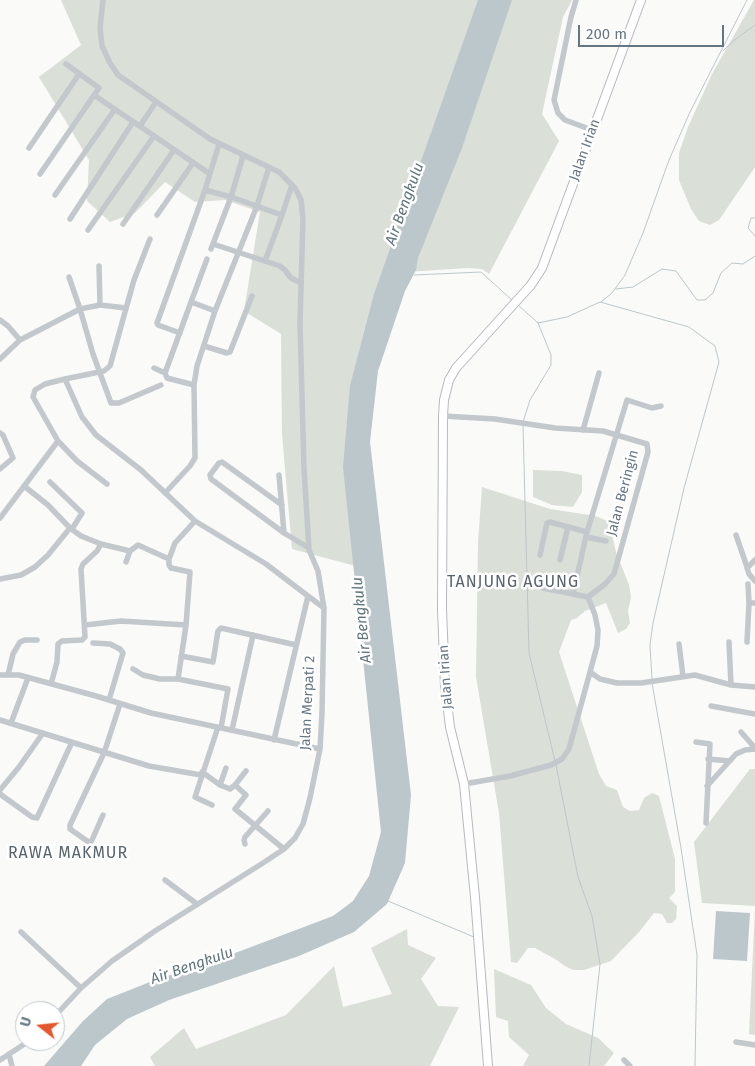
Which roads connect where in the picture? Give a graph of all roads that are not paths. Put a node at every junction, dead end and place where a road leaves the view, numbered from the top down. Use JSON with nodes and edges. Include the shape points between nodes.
{"nodes":[{"id":1,"x":103,"y":0,"type":"edge"},
{"id":2,"x":576,"y":0,"type":"edge"},
{"id":3,"x":641,"y":0,"type":"edge"},
{"id":4,"x":66,"y":64,"type":"dead end"},
{"id":5,"x":80,"y":74,"type":"junction"},
{"id":6,"x":94,"y":95,"type":"junction"},
{"id":7,"x":156,"y":102,"type":"junction"},
{"id":8,"x":115,"y":110,"type":"junction"},
{"id":9,"x":133,"y":122,"type":"junction"},
{"id":10,"x":140,"y":126,"type":"junction"},
{"id":11,"x":592,"y":130,"type":"junction"},
{"id":12,"x":154,"y":136,"type":"junction"},
{"id":13,"x":219,"y":144,"type":"junction"},
{"id":14,"x":29,"y":148,"type":"dead end"},
{"id":15,"x":174,"y":150,"type":"junction"},
{"id":16,"x":244,"y":156,"type":"junction"},
{"id":17,"x":194,"y":163,"type":"junction"},
{"id":18,"x":269,"y":167,"type":"junction"},
{"id":19,"x":40,"y":174,"type":"dead end"},
{"id":20,"x":210,"y":174,"type":"junction"},
{"id":21,"x":292,"y":185,"type":"junction"},
{"id":22,"x":206,"y":190,"type":"junction"},
{"id":23,"x":54,"y":194,"type":"dead end"},
{"id":24,"x":231,"y":197,"type":"junction"},
{"id":25,"x":257,"y":206,"type":"junction"},
{"id":26,"x":157,"y":215,"type":"dead end"},
{"id":27,"x":282,"y":215,"type":"junction"},
{"id":28,"x":70,"y":219,"type":"dead end"},
{"id":29,"x":123,"y":224,"type":"dead end"},
{"id":30,"x":88,"y":230,"type":"dead end"},
{"id":31,"x":150,"y":239,"type":"dead end"},
{"id":32,"x":238,"y":253,"type":"junction"},
{"id":33,"x":207,"y":259,"type":"dead end"},
{"id":34,"x":265,"y":262,"type":"junction"},
{"id":35,"x":100,"y":266,"type":"dead end"},
{"id":36,"x":69,"y":277,"type":"dead end"},
{"id":37,"x":301,"y":283,"type":"junction"},
{"id":38,"x":252,"y":296,"type":"dead end"},
{"id":39,"x":192,"y":302,"type":"junction"},
{"id":40,"x":100,"y":305,"type":"junction"},
{"id":41,"x":126,"y":308,"type":"junction"},
{"id":42,"x":80,"y":309,"type":"junction"},
{"id":43,"x":216,"y":311,"type":"junction"},
{"id":44,"x":0,"y":320,"type":"edge"},
{"id":45,"x":180,"y":333,"type":"junction"},
{"id":46,"x":20,"y":340,"type":"junction"},
{"id":47,"x":204,"y":346,"type":"junction"},
{"id":48,"x":0,"y":359,"type":"edge"},
{"id":49,"x":154,"y":368,"type":"dead end"},
{"id":50,"x":99,"y":372,"type":"junction"},
{"id":51,"x":165,"y":373,"type":"junction"},
{"id":52,"x":599,"y":373,"type":"dead end"},
{"id":53,"x":65,"y":379,"type":"junction"},
{"id":54,"x":161,"y":385,"type":"dead end"},
{"id":55,"x":194,"y":385,"type":"junction"},
{"id":56,"x":661,"y":406,"type":"dead end"},
{"id":57,"x":443,"y":416,"type":"junction"},
{"id":58,"x":583,"y":430,"type":"junction"},
{"id":59,"x":0,"y":433,"type":"edge"},
{"id":60,"x":617,"y":434,"type":"junction"},
{"id":61,"x":58,"y":441,"type":"junction"},
{"id":62,"x":0,"y":468,"type":"edge"},
{"id":63,"x":279,"y":475,"type":"dead end"},
{"id":64,"x":50,"y":482,"type":"dead end"},
{"id":65,"x":107,"y":484,"type":"dead end"},
{"id":66,"x":24,"y":486,"type":"junction"},
{"id":67,"x":165,"y":493,"type":"junction"},
{"id":68,"x":282,"y":505,"type":"junction"},
{"id":69,"x":0,"y":518,"type":"edge"},
{"id":70,"x":195,"y":521,"type":"junction"},
{"id":71,"x":568,"y":527,"type":"junction"},
{"id":72,"x":71,"y":528,"type":"junction"},
{"id":73,"x":284,"y":533,"type":"junction"},
{"id":74,"x":586,"y":534,"type":"junction"},
{"id":75,"x":736,"y":535,"type":"dead end"},
{"id":76,"x":606,"y":541,"type":"dead end"},
{"id":77,"x":101,"y":544,"type":"junction"},
{"id":78,"x":309,"y":548,"type":"junction"},
{"id":79,"x":130,"y":551,"type":"junction"},
{"id":80,"x":540,"y":555,"type":"dead end"},
{"id":81,"x":170,"y":559,"type":"junction"},
{"id":82,"x":560,"y":560,"type":"dead end"},
{"id":83,"x":755,"y":560,"type":"edge"},
{"id":84,"x":126,"y":562,"type":"dead end"},
{"id":85,"x":747,"y":567,"type":"junction"},
{"id":86,"x":0,"y":579,"type":"edge"},
{"id":87,"x":755,"y":581,"type":"edge"},
{"id":88,"x":748,"y":584,"type":"dead end"},
{"id":89,"x":543,"y":588,"type":"dead end"},
{"id":90,"x":573,"y":594,"type":"junction"},
{"id":91,"x":308,"y":596,"type":"junction"},
{"id":92,"x":588,"y":597,"type":"junction"},
{"id":93,"x":752,"y":603,"type":"edge"},
{"id":94,"x":324,"y":608,"type":"junction"},
{"id":95,"x":85,"y":625,"type":"junction"},
{"id":96,"x":186,"y":626,"type":"junction"},
{"id":97,"x":253,"y":635,"type":"junction"},
{"id":98,"x":37,"y":640,"type":"dead end"},
{"id":99,"x":729,"y":642,"type":"dead end"},
{"id":100,"x":747,"y":642,"type":"dead end"},
{"id":101,"x":93,"y":643,"type":"dead end"},
{"id":102,"x":679,"y":644,"type":"dead end"},
{"id":103,"x":296,"y":645,"type":"junction"},
{"id":104,"x":181,"y":656,"type":"junction"},
{"id":105,"x":133,"y":669,"type":"dead end"},
{"id":106,"x":590,"y":672,"type":"junction"},
{"id":107,"x":0,"y":675,"type":"edge"},
{"id":108,"x":8,"y":675,"type":"junction"},
{"id":109,"x":683,"y":676,"type":"junction"},
{"id":110,"x":28,"y":678,"type":"junction"},
{"id":111,"x":178,"y":679,"type":"junction"},
{"id":112,"x":52,"y":684,"type":"junction"},
{"id":113,"x":731,"y":685,"type":"junction"},
{"id":114,"x":755,"y":687,"type":"edge"},
{"id":115,"x":109,"y":700,"type":"junction"},
{"id":116,"x":120,"y":704,"type":"junction"},
{"id":117,"x":711,"y":706,"type":"dead end"},
{"id":118,"x":755,"y":714,"type":"edge"},
{"id":119,"x":0,"y":720,"type":"edge"},
{"id":120,"x":11,"y":724,"type":"junction"},
{"id":121,"x":219,"y":727,"type":"junction"},
{"id":122,"x":232,"y":730,"type":"junction"},
{"id":123,"x":741,"y":732,"type":"dead end"},
{"id":124,"x":43,"y":733,"type":"junction"},
{"id":125,"x":274,"y":740,"type":"junction"},
{"id":126,"x":72,"y":742,"type":"junction"},
{"id":127,"x":696,"y":742,"type":"dead end"},
{"id":128,"x":755,"y":748,"type":"edge"},
{"id":129,"x":320,"y":749,"type":"junction"},
{"id":130,"x":104,"y":753,"type":"junction"},
{"id":131,"x":708,"y":759,"type":"junction"},
{"id":132,"x":730,"y":760,"type":"junction"},
{"id":133,"x":226,"y":768,"type":"dead end"},
{"id":134,"x":246,"y":771,"type":"dead end"},
{"id":135,"x":201,"y":774,"type":"junction"},
{"id":136,"x":464,"y":784,"type":"junction"},
{"id":137,"x":220,"y":785,"type":"junction"},
{"id":138,"x":235,"y":785,"type":"junction"},
{"id":139,"x":707,"y":786,"type":"junction"},
{"id":140,"x":0,"y":792,"type":"edge"},
{"id":141,"x":212,"y":805,"type":"dead end"},
{"id":142,"x":268,"y":810,"type":"dead end"},
{"id":143,"x":102,"y":815,"type":"dead end"},
{"id":144,"x":706,"y":823,"type":"dead end"},
{"id":145,"x":255,"y":825,"type":"junction"},
{"id":146,"x":245,"y":844,"type":"dead end"},
{"id":147,"x":284,"y":848,"type":"junction"},
{"id":148,"x":165,"y":880,"type":"dead end"},
{"id":149,"x":197,"y":904,"type":"junction"},
{"id":150,"x":21,"y":932,"type":"dead end"},
{"id":151,"x":81,"y":988,"type":"junction"},
{"id":152,"x":65,"y":1005,"type":"edge"},
{"id":153,"x":736,"y":1042,"type":"dead end"},
{"id":154,"x":755,"y":1045,"type":"edge"},
{"id":155,"x":15,"y":1050,"type":"edge"},
{"id":156,"x":9,"y":1054,"type":"junction"},
{"id":157,"x":0,"y":1060,"type":"edge"},
{"id":158,"x":624,"y":1060,"type":"dead end"},
{"id":159,"x":12,"y":1066,"type":"edge"},
{"id":160,"x":488,"y":1066,"type":"edge"},
{"id":161,"x":630,"y":1066,"type":"edge"}],
"edges":[{"from":1,"to":7,"type":"street","via":[[100,28],[102,46],[110,63],[118,75]]},
{"from":2,"to":11,"type":"street","via":[[554,100],[556,108],[568,122]]},
{"from":3,"to":11,"type":"main road","name":"Jalan Irian"},
{"from":4,"to":5,"type":"street"},
{"from":5,"to":6,"type":"street","via":[[99,88]]},
{"from":5,"to":14,"type":"street"},
{"from":6,"to":8,"type":"street"},
{"from":6,"to":19,"type":"street"},
{"from":7,"to":10,"type":"street"},
{"from":7,"to":13,"type":"street"},
{"from":8,"to":9,"type":"street"},
{"from":8,"to":23,"type":"street"},
{"from":9,"to":10,"type":"street"},
{"from":9,"to":28,"type":"street"},
{"from":10,"to":12,"type":"street"},
{"from":11,"to":57,"type":"main road","name":"Jalan Irian","via":[[542,268],[452,374],[446,388]]},
{"from":12,"to":15,"type":"street"},
{"from":12,"to":30,"type":"street"},
{"from":13,"to":16,"type":"street"},
{"from":13,"to":20,"type":"street"},
{"from":15,"to":17,"type":"street"},
{"from":15,"to":29,"type":"street"},
{"from":16,"to":18,"type":"street"},
{"from":16,"to":24,"type":"street"},
{"from":17,"to":20,"type":"street"},
{"from":17,"to":26,"type":"street"},
{"from":18,"to":21,"type":"street"},
{"from":18,"to":25,"type":"street"},
{"from":20,"to":22,"type":"street"},
{"from":21,"to":27,"type":"street"},
{"from":21,"to":37,"type":"street","name":"Jalan Merpati 2","via":[[302,208]]},
{"from":22,"to":24,"type":"street"},
{"from":22,"to":45,"type":"street","via":[[157,323]]},
{"from":24,"to":25,"type":"street"},
{"from":24,"to":32,"type":"street","via":[[212,246]]},
{"from":25,"to":27,"type":"street"},
{"from":25,"to":32,"type":"street"},
{"from":27,"to":34,"type":"street"},
{"from":31,"to":41,"type":"street"},
{"from":32,"to":34,"type":"street"},
{"from":32,"to":43,"type":"street"},
{"from":33,"to":39,"type":"street"},
{"from":34,"to":37,"type":"street","via":[[280,266]]},
{"from":35,"to":40,"type":"street"},
{"from":36,"to":42,"type":"street"},
{"from":37,"to":78,"type":"street","name":"Jalan Merpati 2","via":[[301,378]]},
{"from":38,"to":47,"type":"street","via":[[230,352]]},
{"from":39,"to":43,"type":"street"},
{"from":39,"to":45,"type":"street"},
{"from":40,"to":41,"type":"street"},
{"from":40,"to":42,"type":"street"},
{"from":41,"to":50,"type":"street","via":[[112,362]]},
{"from":42,"to":46,"type":"street"},
{"from":42,"to":50,"type":"street"},
{"from":43,"to":47,"type":"street"},
{"from":44,"to":46,"type":"street"},
{"from":45,"to":51,"type":"street"},
{"from":46,"to":48,"type":"street"},
{"from":47,"to":55,"type":"street"},
{"from":49,"to":51,"type":"street"},
{"from":50,"to":53,"type":"street"},
{"from":50,"to":54,"type":"street","via":[[113,404]]},
{"from":51,"to":55,"type":"street","via":[[167,378]]},
{"from":52,"to":58,"type":"street"},
{"from":53,"to":61,"type":"street","via":[[45,384],[33,394]]},
{"from":53,"to":67,"type":"street","via":[[91,430]]},
{"from":55,"to":67,"type":"street","via":[[194,458]]},
{"from":56,"to":60,"type":"street","via":[[652,408],[627,400]]},
{"from":57,"to":58,"type":"street","name":"Jalan Beringin"},
{"from":57,"to":136,"type":"main road","name":"Jalan Irian","via":[[444,660],[450,727]]},
{"from":58,"to":60,"type":"street","name":"Jalan Beringin"},
{"from":59,"to":62,"type":"street","via":[[13,458]]},
{"from":60,"to":74,"type":"street"},
{"from":60,"to":92,"type":"street","name":"Jalan Beringin","via":[[647,444],[648,452],[614,574]]},
{"from":61,"to":65,"type":"street","via":[[77,461]]},
{"from":61,"to":66,"type":"street"},
{"from":63,"to":68,"type":"street"},
{"from":64,"to":72,"type":"street","via":[[82,513]]},
{"from":66,"to":69,"type":"street"},
{"from":66,"to":72,"type":"street"},
{"from":67,"to":70,"type":"street"},
{"from":68,"to":73,"type":"street"},
{"from":68,"to":73,"type":"street","via":[[222,462],[210,475],[211,479]]},
{"from":70,"to":81,"type":"street","via":[[174,544]]},
{"from":70,"to":91,"type":"street","via":[[266,564]]},
{"from":71,"to":74,"type":"street"},
{"from":71,"to":80,"type":"street","via":[[547,523]]},
{"from":71,"to":82,"type":"street"},
{"from":72,"to":77,"type":"street"},
{"from":72,"to":86,"type":"street","via":[[35,567],[21,575]]},
{"from":73,"to":78,"type":"street"},
{"from":74,"to":76,"type":"street"},
{"from":74,"to":90,"type":"street"},
{"from":75,"to":85,"type":"street"},
{"from":77,"to":79,"type":"street"},
{"from":77,"to":95,"type":"street","via":[[81,569]]},
{"from":78,"to":94,"type":"street","name":"Jalan Merpati 2","via":[[318,571]]},
{"from":79,"to":81,"type":"street","via":[[138,545]]},
{"from":79,"to":84,"type":"street"},
{"from":81,"to":96,"type":"street","via":[[170,568],[191,573]]},
{"from":83,"to":85,"type":"street"},
{"from":85,"to":87,"type":"street"},
{"from":88,"to":93,"type":"street"},
{"from":89,"to":90,"type":"street"},
{"from":90,"to":92,"type":"street"},
{"from":91,"to":94,"type":"street"},
{"from":91,"to":103,"type":"street"},
{"from":92,"to":106,"type":"street","via":[[598,634]]},
{"from":93,"to":100,"type":"street"},
{"from":94,"to":129,"type":"street","name":"Jalan Merpati 2"},
{"from":95,"to":96,"type":"street","via":[[121,621]]},
{"from":95,"to":112,"type":"street","via":[[84,639],[58,644]]},
{"from":96,"to":104,"type":"street"},
{"from":97,"to":103,"type":"street"},
{"from":97,"to":104,"type":"street","via":[[219,628],[213,662]]},
{"from":97,"to":122,"type":"street"},
{"from":98,"to":108,"type":"street","via":[[20,642]]},
{"from":99,"to":113,"type":"street"},
{"from":101,"to":115,"type":"street","via":[[110,644],[123,653]]},
{"from":102,"to":109,"type":"street"},
{"from":103,"to":125,"type":"street"},
{"from":104,"to":111,"type":"street"},
{"from":105,"to":111,"type":"street","via":[[160,679]]},
{"from":106,"to":109,"type":"street","via":[[597,678],[617,683]]},
{"from":106,"to":136,"type":"street","via":[[564,757],[557,763],[510,776]]},
{"from":107,"to":108,"type":"street"},
{"from":108,"to":110,"type":"street"},
{"from":109,"to":113,"type":"street","via":[[700,676]]},
{"from":110,"to":112,"type":"street"},
{"from":110,"to":120,"type":"street"},
{"from":111,"to":121,"type":"street","via":[[228,689]]},
{"from":112,"to":115,"type":"street"},
{"from":113,"to":114,"type":"street"},
{"from":115,"to":116,"type":"street"},
{"from":116,"to":121,"type":"street"},
{"from":116,"to":130,"type":"street"},
{"from":117,"to":118,"type":"street"},
{"from":119,"to":120,"type":"street"},
{"from":120,"to":124,"type":"street"},
{"from":121,"to":122,"type":"street"},
{"from":121,"to":135,"type":"street"},
{"from":122,"to":125,"type":"street"},
{"from":123,"to":128,"type":"street"},
{"from":124,"to":126,"type":"street"},
{"from":124,"to":140,"type":"street"},
{"from":125,"to":129,"type":"street"},
{"from":126,"to":130,"type":"street"},
{"from":126,"to":140,"type":"street","via":[[37,818]]},
{"from":127,"to":131,"type":"street","via":[[710,743]]},
{"from":128,"to":132,"type":"street","via":[[740,752]]},
{"from":129,"to":147,"type":"street","name":"Jalan Merpati 2","via":[[303,824]]},
{"from":130,"to":135,"type":"street","via":[[149,766]]},
{"from":130,"to":143,"type":"street","via":[[70,829],[90,843]]},
{"from":131,"to":132,"type":"street"},
{"from":131,"to":139,"type":"street"},
{"from":132,"to":139,"type":"street"},
{"from":133,"to":137,"type":"street"},
{"from":134,"to":138,"type":"street"},
{"from":135,"to":137,"type":"street"},
{"from":135,"to":141,"type":"street","via":[[195,796]]},
{"from":136,"to":160,"type":"main road","name":"Jalan Irian"},
{"from":137,"to":138,"type":"street","via":[[230,789]]},
{"from":138,"to":145,"type":"street","via":[[246,795],[235,809]]},
{"from":139,"to":144,"type":"street"},
{"from":142,"to":145,"type":"street"},
{"from":145,"to":146,"type":"street","via":[[244,839]]},
{"from":145,"to":147,"type":"street"},
{"from":147,"to":149,"type":"street","name":"Jalan Merpati 2"},
{"from":148,"to":149,"type":"street"},
{"from":149,"to":151,"type":"street","name":"Jalan Merpati 2","via":[[127,950]]},
{"from":150,"to":151,"type":"street"},
{"from":151,"to":152,"type":"street","name":"Jalan Merpati 2"},
{"from":153,"to":154,"type":"street"},
{"from":155,"to":156,"type":"street"},
{"from":156,"to":157,"type":"street"},
{"from":156,"to":159,"type":"street"},
{"from":158,"to":161,"type":"street"}]}
